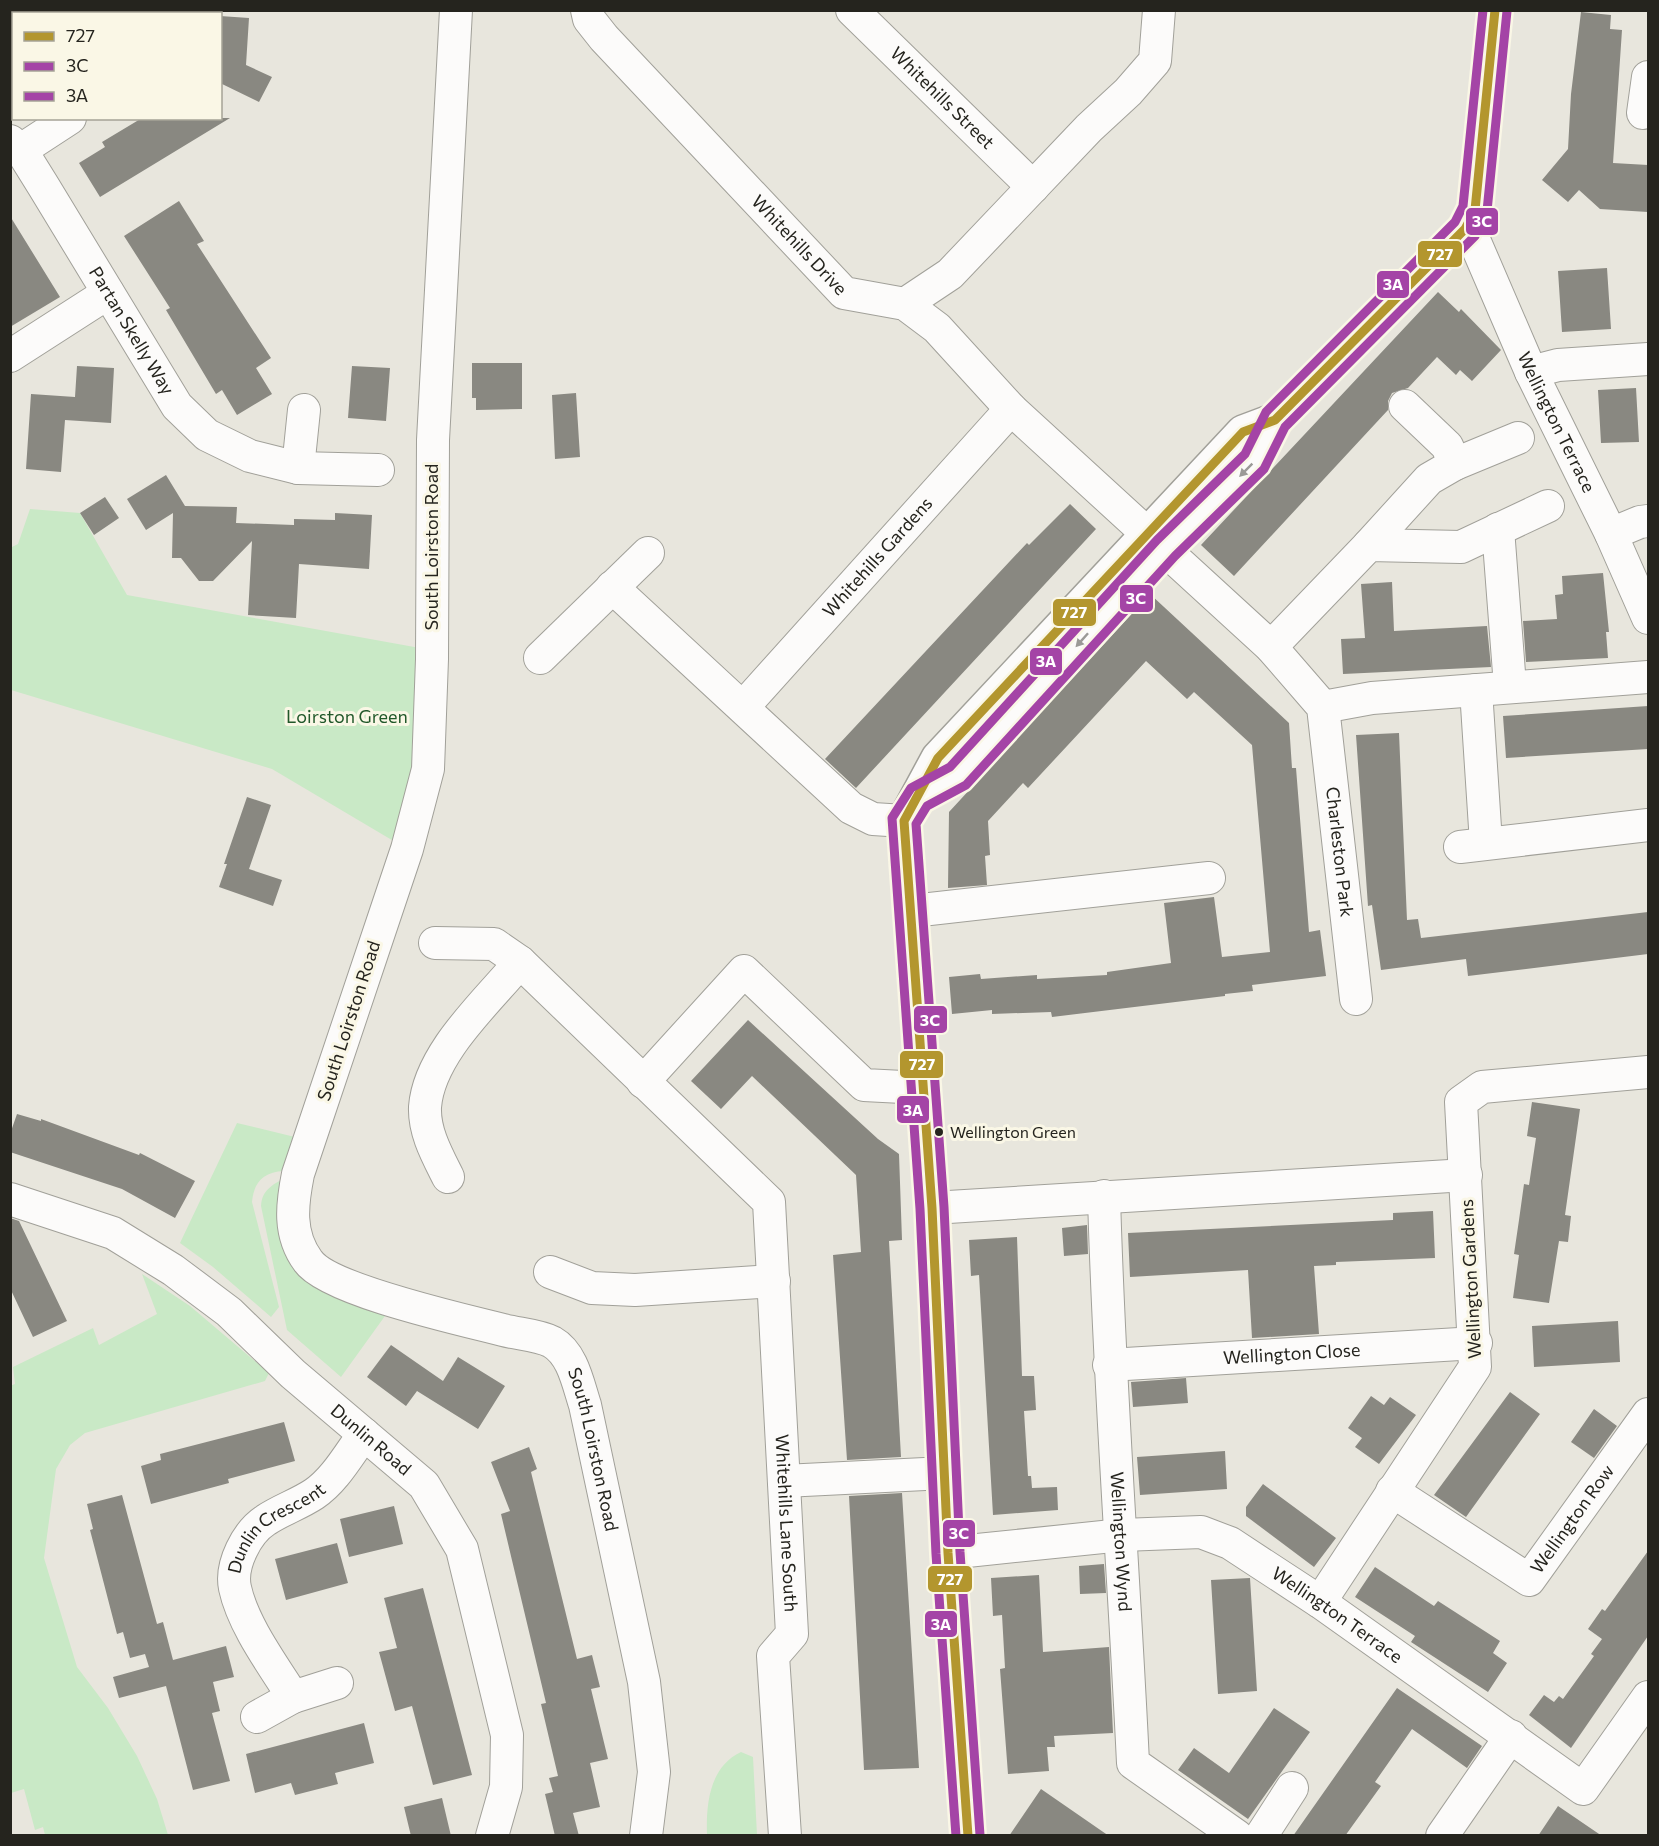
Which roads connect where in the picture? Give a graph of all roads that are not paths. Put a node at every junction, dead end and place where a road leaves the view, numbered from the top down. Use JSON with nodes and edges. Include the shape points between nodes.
{"nodes":[{"id":1,"x":456,"y":10,"type":"edge"},
{"id":2,"x":587,"y":10,"type":"edge"},
{"id":3,"x":852,"y":10,"type":"edge"},
{"id":4,"x":1159,"y":10,"type":"edge"},
{"id":5,"x":1495,"y":10,"type":"edge"},
{"id":6,"x":1648,"y":77,"type":"edge"},
{"id":7,"x":1643,"y":113,"type":"dead end"},
{"id":8,"x":66,"y":120,"type":"edge"},
{"id":9,"x":16,"y":146,"type":"edge"},
{"id":10,"x":1033,"y":187,"type":"junction"},
{"id":11,"x":1465,"y":229,"type":"junction"},
{"id":12,"x":108,"y":294,"type":"junction"},
{"id":13,"x":904,"y":304,"type":"junction"},
{"id":14,"x":10,"y":356,"type":"edge"},
{"id":15,"x":1648,"y":358,"type":"edge"},
{"id":16,"x":1532,"y":372,"type":"junction"},
{"id":17,"x":1405,"y":406,"type":"dead end"},
{"id":18,"x":1011,"y":409,"type":"junction"},
{"id":19,"x":304,"y":410,"type":"dead end"},
{"id":20,"x":1518,"y":438,"type":"dead end"},
{"id":21,"x":1455,"y":464,"type":"junction"},
{"id":22,"x":298,"y":468,"type":"junction"},
{"id":23,"x":378,"y":470,"type":"dead end"},
{"id":24,"x":1548,"y":506,"type":"dead end"},
{"id":25,"x":1648,"y":521,"type":"edge"},
{"id":26,"x":1498,"y":529,"type":"junction"},
{"id":27,"x":1611,"y":534,"type":"junction"},
{"id":28,"x":1157,"y":540,"type":"junction"},
{"id":29,"x":1369,"y":545,"type":"junction"},
{"id":30,"x":648,"y":553,"type":"dead end"},
{"id":31,"x":612,"y":586,"type":"junction"},
{"id":32,"x":1648,"y":618,"type":"edge"},
{"id":33,"x":1271,"y":647,"type":"junction"},
{"id":34,"x":540,"y":658,"type":"dead end"},
{"id":35,"x":1648,"y":677,"type":"edge"},
{"id":36,"x":1510,"y":686,"type":"junction"},
{"id":37,"x":1476,"y":690,"type":"junction"},
{"id":38,"x":744,"y":706,"type":"junction"},
{"id":39,"x":1323,"y":706,"type":"junction"},
{"id":40,"x":912,"y":809,"type":"junction"},
{"id":41,"x":1648,"y":825,"type":"edge"},
{"id":42,"x":1209,"y":878,"type":"dead end"},
{"id":43,"x":912,"y":911,"type":"junction"},
{"id":44,"x":435,"y":943,"type":"dead end"},
{"id":45,"x":520,"y":962,"type":"junction"},
{"id":46,"x":1356,"y":999,"type":"dead end"},
{"id":47,"x":1648,"y":1072,"type":"edge"},
{"id":48,"x":643,"y":1082,"type":"junction"},
{"id":49,"x":922,"y":1088,"type":"junction"},
{"id":50,"x":1466,"y":1175,"type":"junction"},
{"id":51,"x":448,"y":1177,"type":"dead end"},
{"id":52,"x":1104,"y":1196,"type":"junction"},
{"id":53,"x":10,"y":1199,"type":"edge"},
{"id":54,"x":932,"y":1208,"type":"junction"},
{"id":55,"x":550,"y":1272,"type":"dead end"},
{"id":56,"x":774,"y":1281,"type":"junction"},
{"id":57,"x":1476,"y":1342,"type":"junction"},
{"id":58,"x":1109,"y":1365,"type":"junction"},
{"id":59,"x":1648,"y":1413,"type":"edge"},
{"id":60,"x":364,"y":1434,"type":"junction"},
{"id":61,"x":945,"y":1473,"type":"junction"},
{"id":62,"x":784,"y":1481,"type":"junction"},
{"id":63,"x":1392,"y":1491,"type":"junction"},
{"id":64,"x":1122,"y":1535,"type":"junction"},
{"id":65,"x":948,"y":1553,"type":"junction"},
{"id":66,"x":1320,"y":1602,"type":"junction"},
{"id":67,"x":337,"y":1683,"type":"dead end"},
{"id":68,"x":293,"y":1697,"type":"junction"},
{"id":69,"x":1648,"y":1697,"type":"edge"},
{"id":70,"x":257,"y":1717,"type":"dead end"},
{"id":71,"x":1511,"y":1736,"type":"junction"},
{"id":72,"x":1292,"y":1788,"type":"dead end"},
{"id":73,"x":492,"y":1836,"type":"edge"},
{"id":74,"x":646,"y":1836,"type":"edge"},
{"id":75,"x":785,"y":1836,"type":"edge"},
{"id":76,"x":968,"y":1836,"type":"edge"},
{"id":77,"x":1237,"y":1836,"type":"edge"},
{"id":78,"x":1261,"y":1836,"type":"edge"},
{"id":79,"x":1442,"y":1836,"type":"edge"}],
"edges":[{"from":1,"to":74,"type":"street","name":"South Loirston Road","via":[[433,440],[428,769],[406,849],[298,1174],[292,1204],[295,1238],[309,1262],[331,1280],[436,1313],[552,1342],[573,1365],[644,1682],[654,1772]]},
{"from":2,"to":13,"type":"street","name":"Whitehills Drive","via":[[604,38],[844,293]]},
{"from":3,"to":10,"type":"street","name":"Whitehills Street"},
{"from":4,"to":10,"type":"street","via":[[1155,61]]},
{"from":5,"to":11,"type":"street","via":[[1475,210]]},
{"from":6,"to":7,"type":"street"},
{"from":8,"to":9,"type":"street"},
{"from":9,"to":12,"type":"street","name":"Partan Skelly Way"},
{"from":10,"to":13,"type":"street","via":[[950,273]]},
{"from":11,"to":16,"type":"street","name":"Wellington Terrace","via":[[1475,242]]},
{"from":11,"to":28,"type":"street","via":[[1275,420],[1254,461]]},
{"from":12,"to":14,"type":"street"},
{"from":12,"to":22,"type":"street","name":"Partan Skelly Way","via":[[177,406],[207,435],[250,456]]},
{"from":13,"to":18,"type":"street","name":"Whitehills Drive","via":[[937,328]]},
{"from":15,"to":16,"type":"street","via":[[1558,365]]},
{"from":16,"to":27,"type":"street","name":"Wellington Terrace"},
{"from":17,"to":21,"type":"street","via":[[1447,446]]},
{"from":18,"to":28,"type":"street","name":"Whitehills Drive"},
{"from":18,"to":38,"type":"street","name":"Whitehills Gardens"},
{"from":19,"to":22,"type":"street"},
{"from":20,"to":21,"type":"street"},
{"from":21,"to":29,"type":"street","via":[[1429,479]]},
{"from":22,"to":23,"type":"street","name":"Partan Skelly Way"},
{"from":24,"to":26,"type":"street"},
{"from":25,"to":27,"type":"street"},
{"from":26,"to":29,"type":"street","via":[[1461,547]]},
{"from":26,"to":36,"type":"street"},
{"from":27,"to":32,"type":"street","name":"Wellington Terrace"},
{"from":28,"to":33,"type":"street"},
{"from":28,"to":40,"type":"street","via":[[957,777]]},
{"from":29,"to":33,"type":"street"},
{"from":30,"to":31,"type":"street"},
{"from":31,"to":34,"type":"street"},
{"from":31,"to":38,"type":"street"},
{"from":33,"to":39,"type":"street"},
{"from":35,"to":36,"type":"street"},
{"from":36,"to":37,"type":"street"},
{"from":37,"to":39,"type":"street"},
{"from":37,"to":41,"type":"street","via":[[1473,845]]},
{"from":38,"to":40,"type":"street","via":[[852,808],[873,819]]},
{"from":39,"to":46,"type":"street","name":"Charleston Park"},
{"from":40,"to":43,"type":"street"},
{"from":42,"to":43,"type":"street"},
{"from":43,"to":49,"type":"street"},
{"from":44,"to":45,"type":"street","via":[[495,944]]},
{"from":45,"to":48,"type":"street"},
{"from":45,"to":51,"type":"street","via":[[445,1051],[432,1079],[425,1108],[432,1145]]},
{"from":47,"to":50,"type":"street","name":"Wellington Gardens","via":[[1482,1087],[1461,1102]]},
{"from":48,"to":49,"type":"street","via":[[744,971],[864,1085]]},
{"from":48,"to":56,"type":"street","name":"Whitehills Lane South","via":[[769,1202]]},
{"from":49,"to":54,"type":"street"},
{"from":50,"to":52,"type":"street"},
{"from":50,"to":57,"type":"street","name":"Wellington Gardens"},
{"from":52,"to":54,"type":"street"},
{"from":52,"to":58,"type":"street","name":"Wellington Wynd"},
{"from":53,"to":60,"type":"street","name":"Dunlin Road","via":[[112,1233],[174,1270],[229,1312],[293,1374]]},
{"from":54,"to":61,"type":"street"},
{"from":55,"to":56,"type":"street","via":[[592,1288],[635,1290]]},
{"from":56,"to":62,"type":"street","name":"Whitehills Lane South"},
{"from":57,"to":58,"type":"street","name":"Wellington Close"},
{"from":57,"to":63,"type":"street","name":"Wellington Gardens","via":[[1475,1367]]},
{"from":58,"to":64,"type":"street","name":"Wellington Wynd"},
{"from":59,"to":63,"type":"street","name":"Wellington Row","via":[[1530,1580]]},
{"from":60,"to":68,"type":"street","name":"Dunlin Crescent","via":[[339,1469],[315,1493],[263,1521],[245,1543],[236,1566],[234,1587],[254,1633]]},
{"from":60,"to":73,"type":"street","name":"Dunlin Road","via":[[424,1485],[462,1549],[507,1735],[506,1787]]},
{"from":61,"to":62,"type":"street"},
{"from":61,"to":65,"type":"street"},
{"from":62,"to":75,"type":"street","name":"Whitehills Lane South","via":[[792,1634],[773,1656]]},
{"from":63,"to":66,"type":"street","name":"Wellington Gardens"},
{"from":64,"to":65,"type":"street","name":"Wellington Terrace"},
{"from":64,"to":66,"type":"street","name":"Wellington Terrace","via":[[1201,1532],[1230,1543]]},
{"from":64,"to":77,"type":"street","name":"Wellington Wynd","via":[[1133,1763]]},
{"from":65,"to":76,"type":"street"},
{"from":66,"to":71,"type":"street","name":"Wellington Terrace"},
{"from":67,"to":68,"type":"street"},
{"from":68,"to":70,"type":"street"},
{"from":69,"to":71,"type":"street","name":"Wellington Terrace","via":[[1583,1789]]},
{"from":71,"to":79,"type":"street"},
{"from":72,"to":78,"type":"street"}]}
